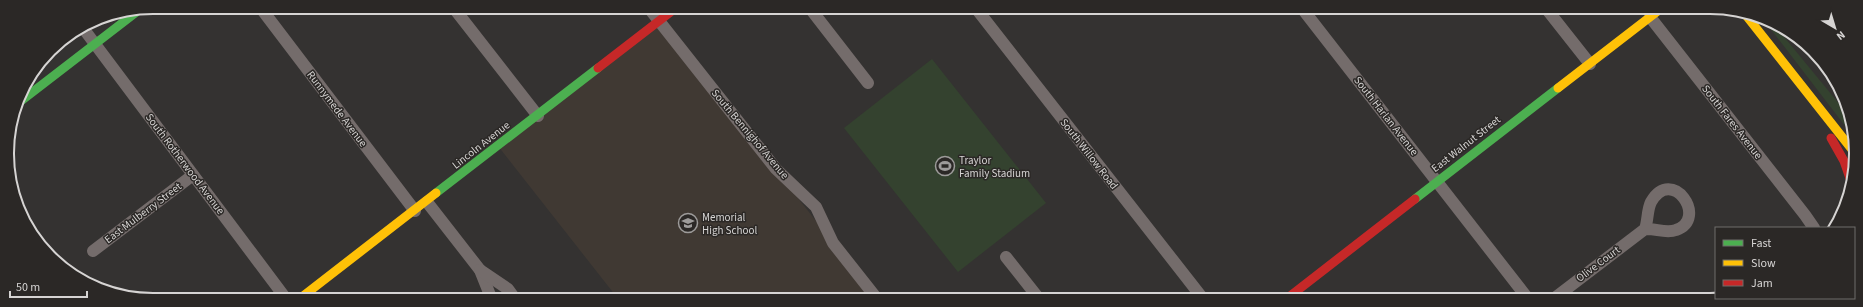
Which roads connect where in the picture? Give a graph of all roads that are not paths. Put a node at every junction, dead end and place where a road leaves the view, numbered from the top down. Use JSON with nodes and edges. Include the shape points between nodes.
{"nodes":[{"id":1,"x":265,"y":14,"type":"edge"},
{"id":2,"x":458,"y":14,"type":"edge"},
{"id":3,"x":654,"y":14,"type":"edge"},
{"id":4,"x":668,"y":14,"type":"edge"},
{"id":5,"x":814,"y":14,"type":"edge"},
{"id":6,"x":980,"y":14,"type":"edge"},
{"id":7,"x":1306,"y":14,"type":"edge"},
{"id":8,"x":1551,"y":14,"type":"edge"},
{"id":9,"x":1654,"y":14,"type":"edge"},
{"id":10,"x":131,"y":16,"type":"edge"},
{"id":11,"x":1650,"y":17,"type":"junction"},
{"id":12,"x":1750,"y":20,"type":"edge"},
{"id":13,"x":659,"y":21,"type":"junction"},
{"id":14,"x":86,"y":32,"type":"edge"},
{"id":15,"x":94,"y":44,"type":"junction"},
{"id":16,"x":1771,"y":47,"type":"junction"},
{"id":17,"x":1590,"y":64,"type":"junction"},
{"id":18,"x":868,"y":83,"type":"dead end"},
{"id":19,"x":26,"y":97,"type":"edge"},
{"id":20,"x":538,"y":116,"type":"junction"},
{"id":21,"x":1849,"y":145,"type":"edge"},
{"id":22,"x":1848,"y":172,"type":"edge"},
{"id":23,"x":193,"y":175,"type":"junction"},
{"id":24,"x":1437,"y":182,"type":"junction"},
{"id":25,"x":426,"y":202,"type":"junction"},
{"id":26,"x":415,"y":211,"type":"junction"},
{"id":27,"x":1813,"y":227,"type":"edge"},
{"id":28,"x":1645,"y":229,"type":"dead end"},
{"id":29,"x":93,"y":251,"type":"dead end"},
{"id":30,"x":1006,"y":257,"type":"dead end"},
{"id":31,"x":480,"y":270,"type":"junction"},
{"id":32,"x":282,"y":293,"type":"edge"},
{"id":33,"x":307,"y":293,"type":"edge"},
{"id":34,"x":489,"y":293,"type":"edge"},
{"id":35,"x":511,"y":293,"type":"edge"},
{"id":36,"x":872,"y":293,"type":"edge"},
{"id":37,"x":1034,"y":293,"type":"edge"},
{"id":38,"x":1199,"y":293,"type":"edge"},
{"id":39,"x":1294,"y":293,"type":"edge"},
{"id":40,"x":1524,"y":293,"type":"edge"},
{"id":41,"x":1561,"y":293,"type":"edge"}],
"edges":[{"from":1,"to":26,"type":"street","name":"Runnymede Avenue"},
{"from":2,"to":20,"type":"street"},
{"from":3,"to":13,"type":"street","name":"South Bennighof Avenue"},
{"from":4,"to":13,"type":"main road","name":"Lincoln Avenue"},
{"from":5,"to":18,"type":"street"},
{"from":6,"to":38,"type":"street","name":"South Willow Road"},
{"from":7,"to":24,"type":"street","name":"South Harlan Avenue"},
{"from":8,"to":17,"type":"street"},
{"from":9,"to":11,"type":"main road","name":"East Walnut Street"},
{"from":10,"to":15,"type":"main road"},
{"from":11,"to":17,"type":"main road","name":"East Walnut Street"},
{"from":11,"to":27,"type":"street","name":"South Fares Avenue"},
{"from":12,"to":16,"type":"main road"},
{"from":13,"to":20,"type":"main road","name":"Lincoln Avenue"},
{"from":13,"to":36,"type":"street","name":"South Bennighof Avenue","via":[[776,170],[816,207],[833,243]]},
{"from":14,"to":15,"type":"street","name":"South Rotherwood Avenue"},
{"from":15,"to":19,"type":"main road"},
{"from":15,"to":23,"type":"street","name":"South Rotherwood Avenue"},
{"from":16,"to":21,"type":"main road"},
{"from":16,"to":22,"type":"main road","via":[[1830,136]]},
{"from":17,"to":24,"type":"main road","name":"East Walnut Street"},
{"from":20,"to":25,"type":"main road","name":"Lincoln Avenue"},
{"from":23,"to":29,"type":"street","name":"East Mulberry Street"},
{"from":23,"to":32,"type":"street","name":"South Rotherwood Avenue"},
{"from":24,"to":39,"type":"main road","name":"East Walnut Street"},
{"from":24,"to":40,"type":"street","name":"South Harlan Avenue"},
{"from":25,"to":26,"type":"main road","name":"Lincoln Avenue"},
{"from":25,"to":31,"type":"street"},
{"from":26,"to":33,"type":"main road","name":"Lincoln Avenue"},
{"from":28,"to":41,"type":"street","name":"Olive Court"},
{"from":30,"to":37,"type":"street"},
{"from":31,"to":34,"type":"street"},
{"from":31,"to":35,"type":"street"}]}
